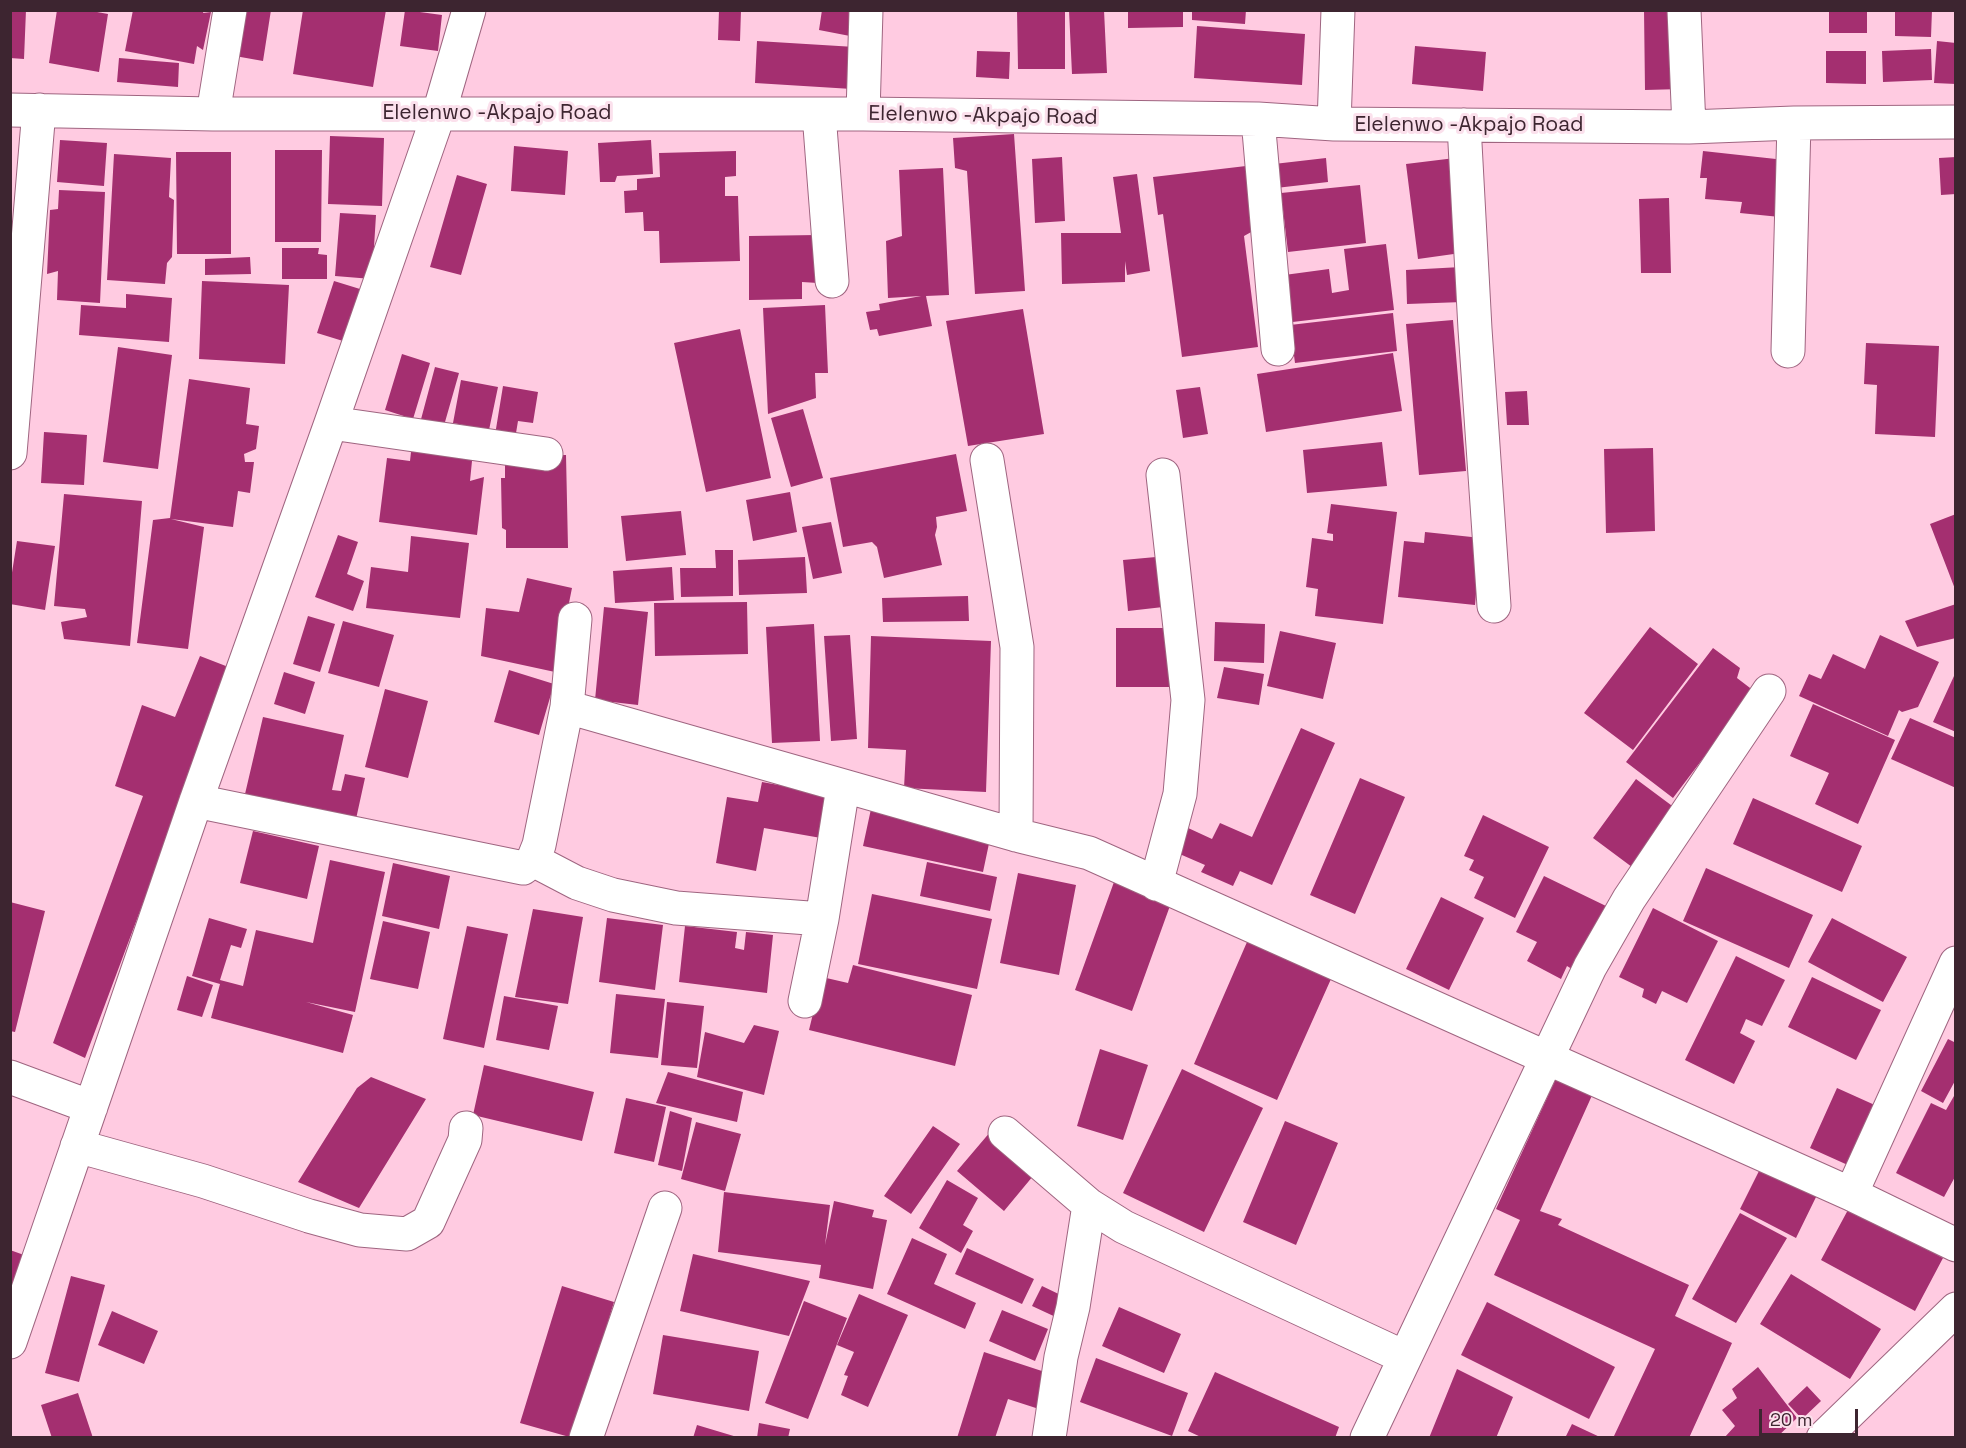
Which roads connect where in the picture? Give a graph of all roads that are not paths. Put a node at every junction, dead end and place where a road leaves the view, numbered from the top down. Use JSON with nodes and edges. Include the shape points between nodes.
{"nodes":[{"id":1,"x":230,"y":10,"type":"edge"},
{"id":2,"x":469,"y":10,"type":"edge"},
{"id":3,"x":866,"y":10,"type":"edge"},
{"id":4,"x":1338,"y":10,"type":"edge"},
{"id":5,"x":1684,"y":10,"type":"edge"},
{"id":6,"x":25,"y":110,"type":"edge"},
{"id":7,"x":439,"y":113,"type":"junction"},
{"id":8,"x":213,"y":114,"type":"junction"},
{"id":9,"x":819,"y":114,"type":"junction"},
{"id":10,"x":863,"y":114,"type":"junction"},
{"id":11,"x":1258,"y":119,"type":"junction"},
{"id":12,"x":1956,"y":122,"type":"edge"},
{"id":13,"x":1794,"y":123,"type":"junction"},
{"id":14,"x":1334,"y":124,"type":"junction"},
{"id":15,"x":1464,"y":125,"type":"junction"},
{"id":16,"x":1689,"y":127,"type":"junction"},
{"id":17,"x":832,"y":281,"type":"dead end"},
{"id":18,"x":1278,"y":349,"type":"dead end"},
{"id":19,"x":1788,"y":351,"type":"dead end"},
{"id":20,"x":331,"y":423,"type":"junction"},
{"id":21,"x":10,"y":453,"type":"edge"},
{"id":22,"x":546,"y":454,"type":"dead end"},
{"id":23,"x":987,"y":460,"type":"dead end"},
{"id":24,"x":1163,"y":475,"type":"dead end"},
{"id":25,"x":1494,"y":606,"type":"dead end"},
{"id":26,"x":575,"y":619,"type":"dead end"},
{"id":27,"x":1769,"y":691,"type":"dead end"},
{"id":28,"x":567,"y":707,"type":"junction"},
{"id":29,"x":843,"y":787,"type":"junction"},
{"id":30,"x":196,"y":801,"type":"junction"},
{"id":31,"x":1016,"y":835,"type":"junction"},
{"id":32,"x":533,"y":860,"type":"junction"},
{"id":33,"x":1156,"y":884,"type":"junction"},
{"id":34,"x":822,"y":919,"type":"junction"},
{"id":35,"x":1956,"y":963,"type":"edge"},
{"id":36,"x":805,"y":1001,"type":"dead end"},
{"id":37,"x":1546,"y":1059,"type":"junction"},
{"id":38,"x":10,"y":1077,"type":"edge"},
{"id":39,"x":91,"y":1107,"type":"junction"},
{"id":40,"x":466,"y":1128,"type":"dead end"},
{"id":41,"x":1005,"y":1133,"type":"dead end"},
{"id":42,"x":77,"y":1146,"type":"junction"},
{"id":43,"x":1851,"y":1194,"type":"junction"},
{"id":44,"x":1089,"y":1205,"type":"junction"},
{"id":45,"x":665,"y":1208,"type":"dead end"},
{"id":46,"x":1956,"y":1245,"type":"edge"},
{"id":47,"x":1956,"y":1309,"type":"edge"},
{"id":48,"x":10,"y":1342,"type":"edge"},
{"id":49,"x":1404,"y":1357,"type":"junction"},
{"id":50,"x":586,"y":1437,"type":"edge"},
{"id":51,"x":1048,"y":1437,"type":"edge"},
{"id":52,"x":1367,"y":1437,"type":"edge"},
{"id":53,"x":1823,"y":1437,"type":"edge"}],
"edges":[{"from":1,"to":8,"type":"street"},
{"from":2,"to":7,"type":"street"},
{"from":3,"to":10,"type":"street"},
{"from":4,"to":14,"type":"street"},
{"from":5,"to":16,"type":"street"},
{"from":6,"to":8,"type":"street","name":"Elelenwo -Akpajo Road"},
{"from":6,"to":21,"type":"street"},
{"from":7,"to":8,"type":"street","name":"Elelenwo -Akpajo Road"},
{"from":7,"to":9,"type":"street","name":"Elelenwo -Akpajo Road"},
{"from":7,"to":20,"type":"street"},
{"from":9,"to":10,"type":"street","name":"Elelenwo -Akpajo Road"},
{"from":9,"to":17,"type":"street"},
{"from":10,"to":11,"type":"street","name":"Elelenwo -Akpajo Road"},
{"from":11,"to":14,"type":"street","name":"Elelenwo -Akpajo Road"},
{"from":11,"to":18,"type":"street"},
{"from":12,"to":13,"type":"street","name":"Elelenwo -Akpajo Road"},
{"from":13,"to":16,"type":"street","name":"Elelenwo -Akpajo Road"},
{"from":13,"to":19,"type":"street"},
{"from":14,"to":15,"type":"street","name":"Elelenwo -Akpajo Road"},
{"from":15,"to":16,"type":"street","name":"Elelenwo -Akpajo Road"},
{"from":15,"to":25,"type":"street"},
{"from":20,"to":22,"type":"street"},
{"from":20,"to":30,"type":"street"},
{"from":23,"to":31,"type":"street","via":[[1017,647]]},
{"from":24,"to":33,"type":"street","via":[[1188,700],[1180,794]]},
{"from":26,"to":28,"type":"street"},
{"from":27,"to":37,"type":"street","via":[[1629,899],[1590,967]]},
{"from":28,"to":29,"type":"street"},
{"from":28,"to":32,"type":"street"},
{"from":29,"to":31,"type":"street"},
{"from":29,"to":34,"type":"street"},
{"from":30,"to":32,"type":"street","via":[[523,868]]},
{"from":30,"to":39,"type":"street"},
{"from":31,"to":33,"type":"street","via":[[1089,853]]},
{"from":32,"to":34,"type":"street","via":[[577,883],[666,906]]},
{"from":33,"to":37,"type":"street"},
{"from":34,"to":36,"type":"street"},
{"from":35,"to":43,"type":"street"},
{"from":37,"to":43,"type":"street"},
{"from":37,"to":49,"type":"street"},
{"from":38,"to":39,"type":"street"},
{"from":39,"to":42,"type":"street"},
{"from":40,"to":42,"type":"street","via":[[465,1140],[428,1222],[407,1234],[360,1230]]},
{"from":41,"to":44,"type":"street"},
{"from":42,"to":48,"type":"street"},
{"from":43,"to":46,"type":"street"},
{"from":44,"to":49,"type":"street","via":[[1124,1227]]},
{"from":44,"to":51,"type":"street"},
{"from":45,"to":50,"type":"street"},
{"from":47,"to":53,"type":"street"},
{"from":49,"to":52,"type":"street"}]}
